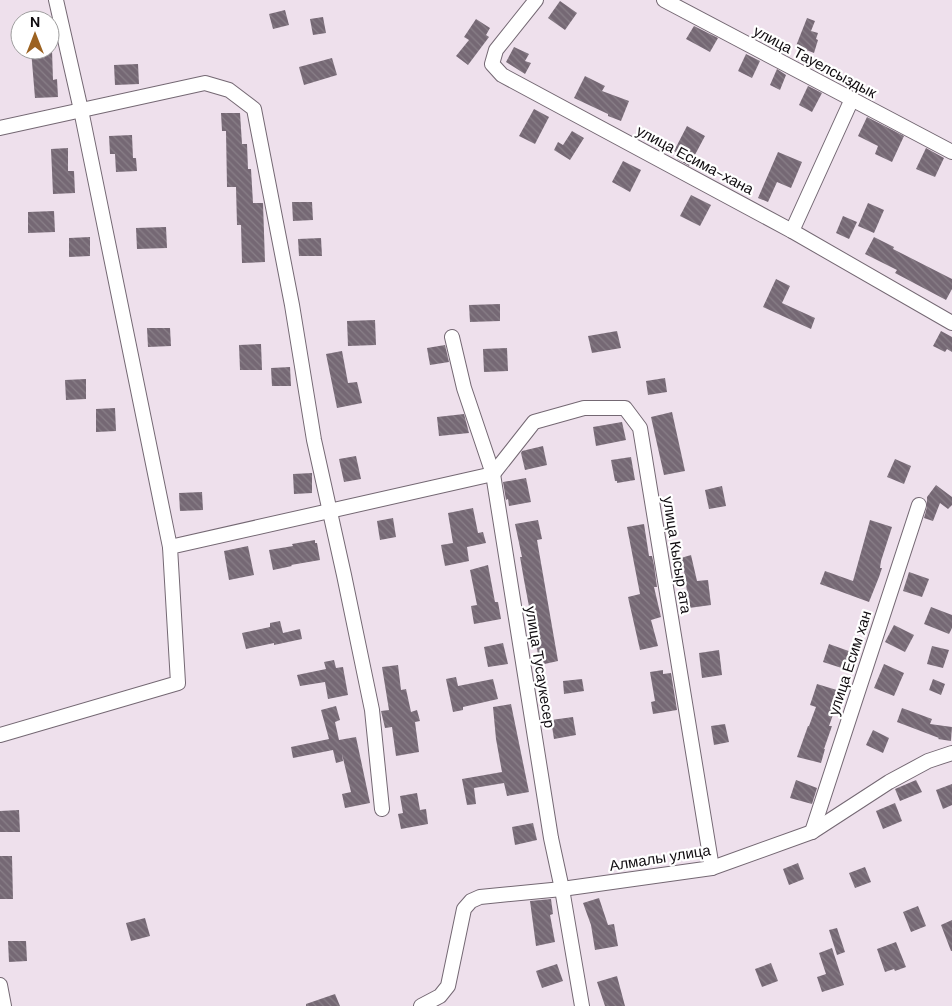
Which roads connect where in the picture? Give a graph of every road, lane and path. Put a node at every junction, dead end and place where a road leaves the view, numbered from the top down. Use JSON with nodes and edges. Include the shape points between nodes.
{"nodes":[{"id":1,"x":56,"y":0,"type":"edge"},
{"id":2,"x":536,"y":0,"type":"edge"},
{"id":3,"x":668,"y":1,"type":"edge"},
{"id":4,"x":852,"y":100,"type":"junction"},
{"id":5,"x":81,"y":110,"type":"junction"},
{"id":6,"x":0,"y":128,"type":"edge"},
{"id":7,"x":952,"y":152,"type":"edge"},
{"id":8,"x":792,"y":231,"type":"junction"},
{"id":9,"x":952,"y":323,"type":"edge"},
{"id":10,"x":452,"y":337,"type":"dead end"},
{"id":11,"x":493,"y":474,"type":"junction"},
{"id":12,"x":920,"y":505,"type":"dead end"},
{"id":13,"x":330,"y":512,"type":"junction"},
{"id":14,"x":170,"y":547,"type":"junction"},
{"id":15,"x":0,"y":735,"type":"edge"},
{"id":16,"x":952,"y":753,"type":"edge"},
{"id":17,"x":382,"y":809,"type":"dead end"},
{"id":18,"x":812,"y":832,"type":"junction"},
{"id":19,"x":712,"y":868,"type":"junction"},
{"id":20,"x":562,"y":889,"type":"junction"},
{"id":21,"x":0,"y":985,"type":"edge"},
{"id":22,"x":4,"y":1006,"type":"edge"},
{"id":23,"x":421,"y":1006,"type":"edge"},
{"id":24,"x":582,"y":1006,"type":"edge"}],
"edges":[{"from":1,"to":5,"type":"street"},
{"from":2,"to":8,"type":"street","name":"улица Есима-хана","via":[[496,50],[492,64],[502,75]]},
{"from":3,"to":4,"type":"street","name":"улица Тауелсыздык"},
{"from":4,"to":7,"type":"street","name":"улица Тауелсыздык"},
{"from":4,"to":8,"type":"street"},
{"from":5,"to":6,"type":"street"},
{"from":5,"to":13,"type":"street","via":[[205,83],[228,90],[254,110]]},
{"from":5,"to":14,"type":"street"},
{"from":8,"to":9,"type":"street","name":"улица Есима-хана"},
{"from":10,"to":11,"type":"street","name":"улица Тусаукесер","via":[[464,388]]},
{"from":11,"to":13,"type":"street"},
{"from":11,"to":19,"type":"street","name":"улица Кысыр ата","via":[[534,422],[584,408],[626,408],[640,428]]},
{"from":11,"to":20,"type":"street","name":"улица Тусаукесер","via":[[549,828]]},
{"from":12,"to":18,"type":"street","name":"улица Есим хан"},
{"from":13,"to":14,"type":"street"},
{"from":13,"to":17,"type":"street","via":[[372,710]]},
{"from":14,"to":15,"type":"street","via":[[178,683]]},
{"from":16,"to":18,"type":"street","name":"Алмалы улица","via":[[928,761],[889,782]]},
{"from":18,"to":19,"type":"street","name":"Алмалы улица"},
{"from":19,"to":20,"type":"street","name":"Алмалы улица"},
{"from":20,"to":23,"type":"street","name":"Алмалы улица","via":[[480,898],[471,902],[464,909],[448,986],[440,996]]},
{"from":20,"to":24,"type":"street","name":"улица Тусаукесер"},
{"from":21,"to":22,"type":"street"}]}
